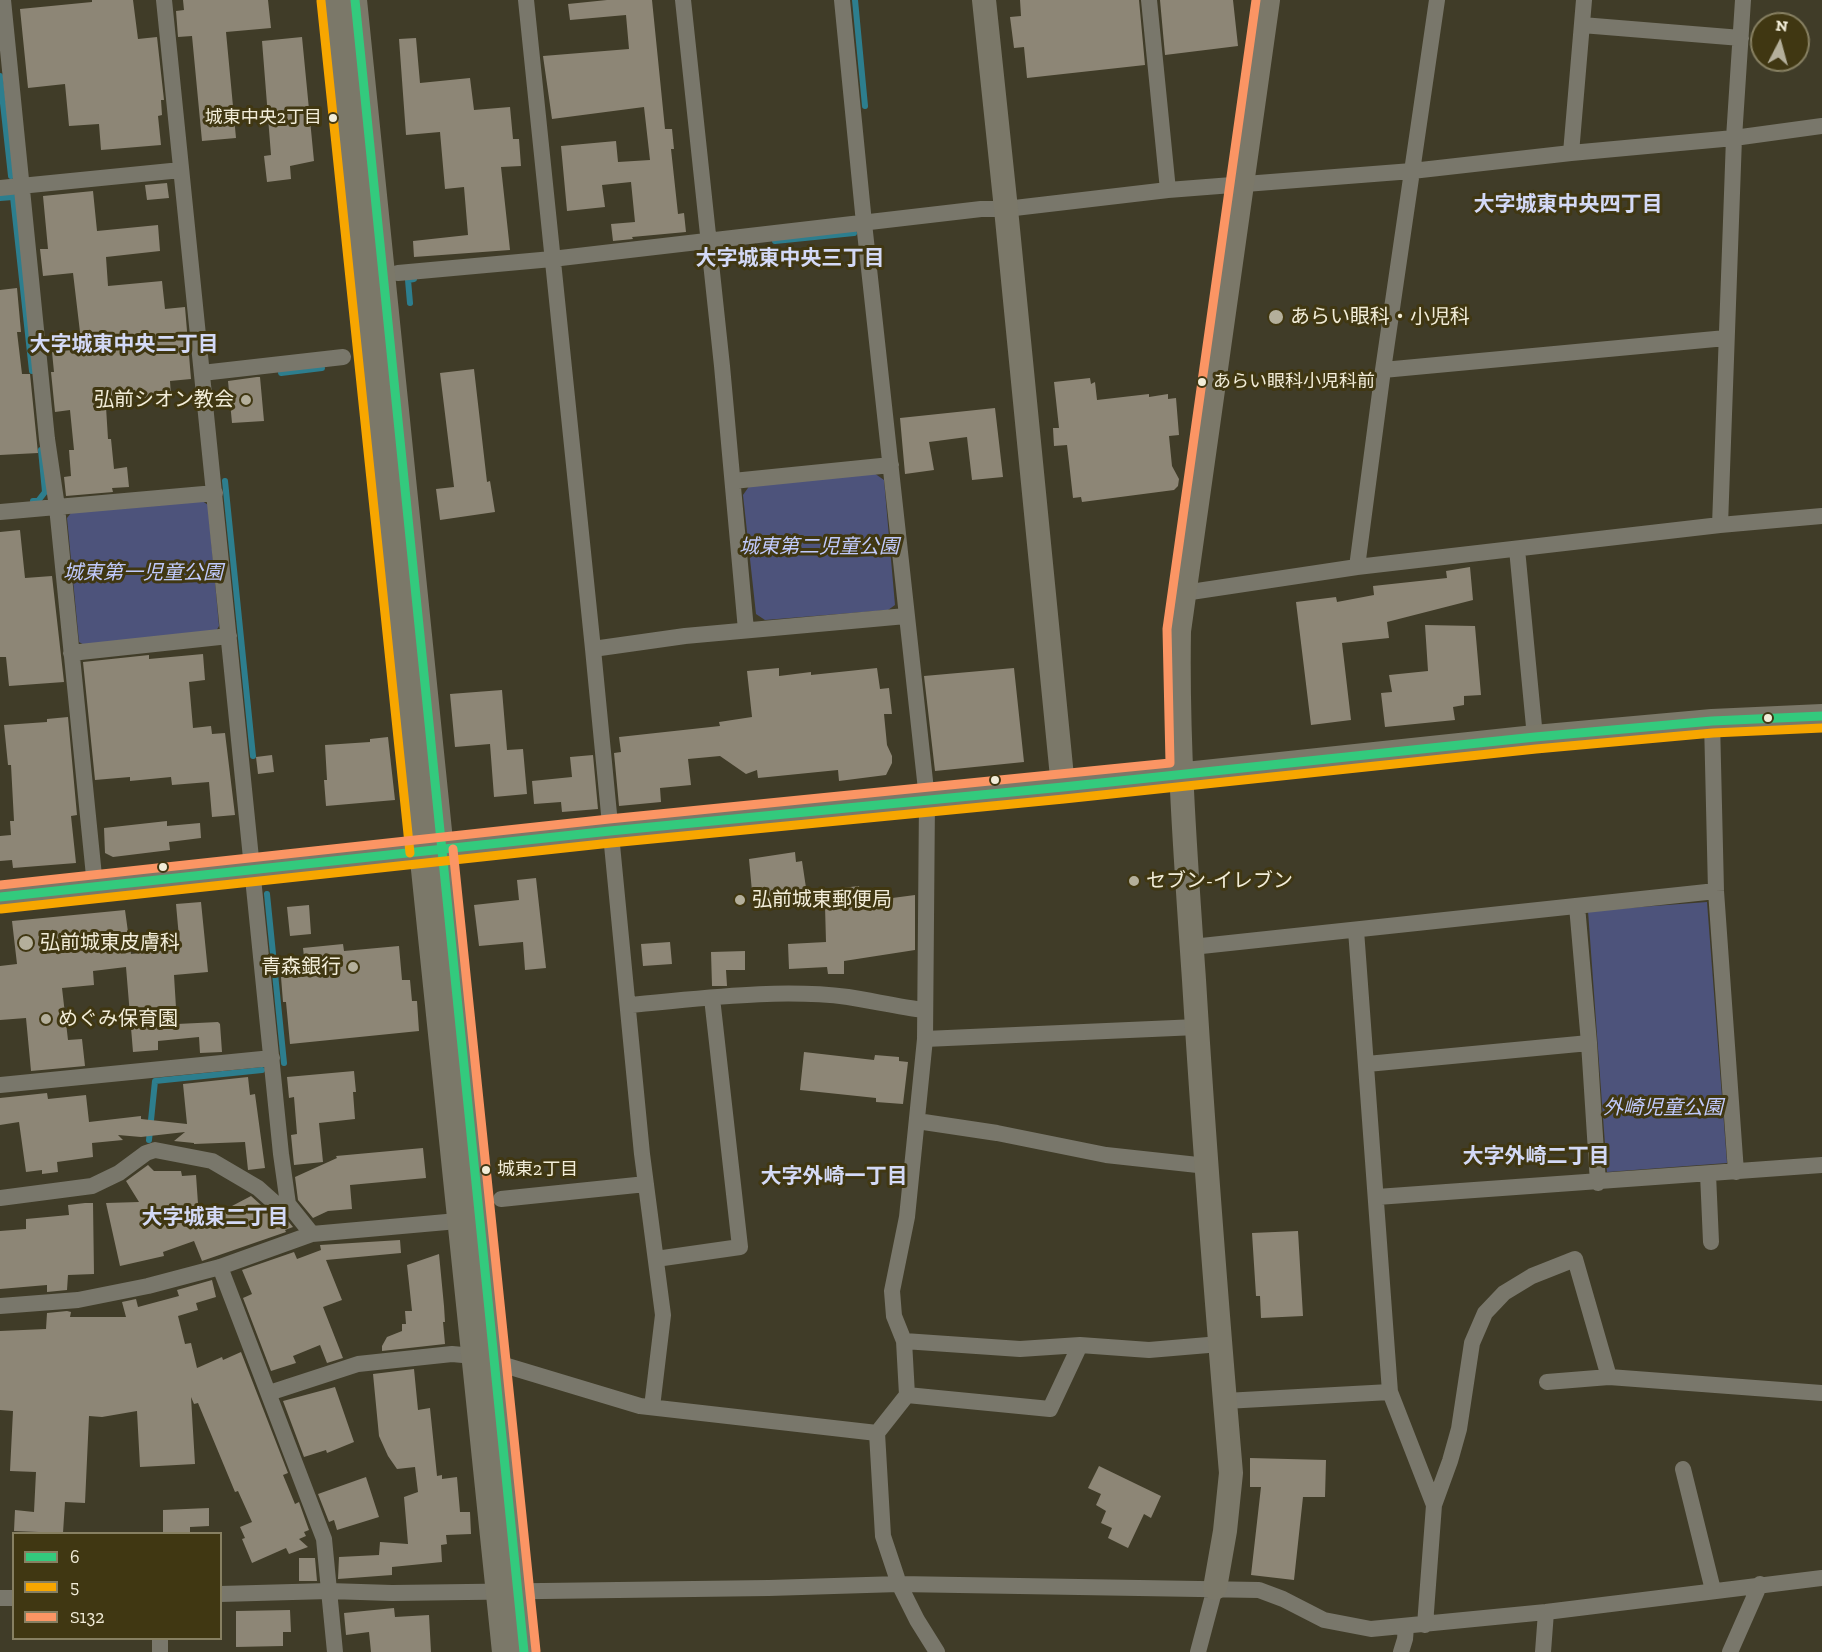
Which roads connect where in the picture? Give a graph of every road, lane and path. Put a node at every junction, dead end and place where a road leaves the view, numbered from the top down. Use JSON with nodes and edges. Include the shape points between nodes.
{"nodes":[{"id":1,"x":3,"y":0,"type":"edge"},
{"id":2,"x":164,"y":0,"type":"edge"},
{"id":3,"x":333,"y":0,"type":"edge"},
{"id":4,"x":355,"y":0,"type":"edge"},
{"id":5,"x":526,"y":0,"type":"edge"},
{"id":6,"x":683,"y":0,"type":"edge"},
{"id":7,"x":843,"y":0,"type":"edge"},
{"id":8,"x":984,"y":0,"type":"edge"},
{"id":9,"x":1149,"y":0,"type":"edge"},
{"id":10,"x":1268,"y":0,"type":"edge"},
{"id":11,"x":1437,"y":0,"type":"edge"},
{"id":12,"x":1584,"y":0,"type":"edge"},
{"id":13,"x":1743,"y":0,"type":"edge"},
{"id":14,"x":1582,"y":25,"type":"junction"},
{"id":15,"x":1740,"y":38,"type":"junction"},
{"id":16,"x":1822,"y":126,"type":"edge"},
{"id":17,"x":1734,"y":138,"type":"junction"},
{"id":18,"x":1571,"y":153,"type":"junction"},
{"id":19,"x":181,"y":170,"type":"junction"},
{"id":20,"x":1412,"y":171,"type":"junction"},
{"id":21,"x":23,"y":185,"type":"junction"},
{"id":22,"x":1242,"y":186,"type":"junction"},
{"id":23,"x":0,"y":188,"type":"edge"},
{"id":24,"x":1168,"y":190,"type":"junction"},
{"id":25,"x":1006,"y":209,"type":"junction"},
{"id":26,"x":864,"y":223,"type":"junction"},
{"id":27,"x":709,"y":241,"type":"junction"},
{"id":28,"x":552,"y":259,"type":"junction"},
{"id":29,"x":398,"y":273,"type":"dead end"},
{"id":30,"x":1726,"y":338,"type":"junction"},
{"id":31,"x":343,"y":357,"type":"dead end"},
{"id":32,"x":1383,"y":370,"type":"junction"},
{"id":33,"x":202,"y":373,"type":"junction"},
{"id":34,"x":891,"y":465,"type":"junction"},
{"id":35,"x":733,"y":481,"type":"junction"},
{"id":36,"x":215,"y":493,"type":"junction"},
{"id":37,"x":57,"y":507,"type":"junction"},
{"id":38,"x":0,"y":512,"type":"edge"},
{"id":39,"x":1822,"y":516,"type":"edge"},
{"id":40,"x":1720,"y":525,"type":"junction"},
{"id":41,"x":1517,"y":549,"type":"junction"},
{"id":42,"x":1357,"y":567,"type":"junction"},
{"id":43,"x":1184,"y":593,"type":"junction"},
{"id":44,"x":906,"y":616,"type":"junction"},
{"id":45,"x":746,"y":630,"type":"junction"},
{"id":46,"x":229,"y":636,"type":"junction"},
{"id":47,"x":593,"y":649,"type":"junction"},
{"id":48,"x":71,"y":653,"type":"junction"},
{"id":49,"x":1822,"y":716,"type":"edge"},
{"id":50,"x":1712,"y":721,"type":"junction"},
{"id":51,"x":1535,"y":737,"type":"junction"},
{"id":52,"x":1182,"y":774,"type":"junction"},
{"id":53,"x":1063,"y":787,"type":"junction"},
{"id":54,"x":927,"y":799,"type":"junction"},
{"id":55,"x":610,"y":831,"type":"junction"},
{"id":56,"x":432,"y":851,"type":"junction"},
{"id":57,"x":253,"y":870,"type":"junction"},
{"id":58,"x":96,"y":886,"type":"junction"},
{"id":59,"x":1716,"y":891,"type":"junction"},
{"id":60,"x":0,"y":897,"type":"edge"},
{"id":61,"x":1577,"y":906,"type":"junction"},
{"id":62,"x":1356,"y":930,"type":"junction"},
{"id":63,"x":1192,"y":947,"type":"junction"},
{"id":64,"x":712,"y":998,"type":"junction"},
{"id":65,"x":628,"y":1005,"type":"junction"},
{"id":66,"x":925,"y":1010,"type":"junction"},
{"id":67,"x":1197,"y":1027,"type":"junction"},
{"id":68,"x":925,"y":1039,"type":"junction"},
{"id":69,"x":1589,"y":1043,"type":"junction"},
{"id":70,"x":272,"y":1058,"type":"junction"},
{"id":71,"x":1367,"y":1064,"type":"junction"},
{"id":72,"x":0,"y":1085,"type":"edge"},
{"id":73,"x":917,"y":1121,"type":"junction"},
{"id":74,"x":1207,"y":1166,"type":"junction"},
{"id":75,"x":1822,"y":1166,"type":"edge"},
{"id":76,"x":1736,"y":1172,"type":"junction"},
{"id":77,"x":1708,"y":1174,"type":"junction"},
{"id":78,"x":1598,"y":1183,"type":"junction"},
{"id":79,"x":646,"y":1184,"type":"junction"},
{"id":80,"x":1377,"y":1197,"type":"junction"},
{"id":81,"x":0,"y":1198,"type":"edge"},
{"id":82,"x":501,"y":1199,"type":"dead end"},
{"id":83,"x":288,"y":1204,"type":"junction"},
{"id":84,"x":469,"y":1220,"type":"junction"},
{"id":85,"x":312,"y":1234,"type":"junction"},
{"id":86,"x":1711,"y":1242,"type":"dead end"},
{"id":87,"x":656,"y":1259,"type":"junction"},
{"id":88,"x":220,"y":1267,"type":"junction"},
{"id":89,"x":0,"y":1306,"type":"edge"},
{"id":90,"x":904,"y":1341,"type":"junction"},
{"id":91,"x":1220,"y":1344,"type":"junction"},
{"id":92,"x":1080,"y":1345,"type":"junction"},
{"id":93,"x":484,"y":1360,"type":"junction"},
{"id":94,"x":1609,"y":1377,"type":"junction"},
{"id":95,"x":1547,"y":1382,"type":"dead end"},
{"id":96,"x":1390,"y":1392,"type":"junction"},
{"id":97,"x":269,"y":1393,"type":"junction"},
{"id":98,"x":1822,"y":1393,"type":"edge"},
{"id":99,"x":907,"y":1395,"type":"junction"},
{"id":100,"x":1225,"y":1401,"type":"junction"},
{"id":101,"x":652,"y":1407,"type":"junction"},
{"id":102,"x":877,"y":1433,"type":"junction"},
{"id":103,"x":1683,"y":1469,"type":"dead end"},
{"id":104,"x":1434,"y":1505,"type":"junction"},
{"id":105,"x":1822,"y":1578,"type":"edge"},
{"id":106,"x":899,"y":1584,"type":"junction"},
{"id":107,"x":1760,"y":1584,"type":"junction"},
{"id":108,"x":1215,"y":1588,"type":"junction"},
{"id":109,"x":508,"y":1590,"type":"junction"},
{"id":110,"x":1713,"y":1590,"type":"junction"},
{"id":111,"x":329,"y":1591,"type":"junction"},
{"id":112,"x":222,"y":1594,"type":"edge"},
{"id":113,"x":1546,"y":1612,"type":"junction"},
{"id":114,"x":1425,"y":1625,"type":"junction"},
{"id":115,"x":1406,"y":1627,"type":"junction"},
{"id":116,"x":935,"y":1651,"type":"edge"},
{"id":117,"x":335,"y":1652,"type":"edge"},
{"id":118,"x":504,"y":1652,"type":"edge"},
{"id":119,"x":524,"y":1652,"type":"edge"},
{"id":120,"x":1198,"y":1652,"type":"edge"},
{"id":121,"x":1401,"y":1652,"type":"edge"},
{"id":122,"x":1543,"y":1652,"type":"edge"},
{"id":123,"x":1730,"y":1652,"type":"edge"}],
"edges":[{"from":1,"to":21,"type":"street"},
{"from":2,"to":19,"type":"street"},
{"from":3,"to":56,"type":"street"},
{"from":4,"to":56,"type":"street"},
{"from":5,"to":28,"type":"street"},
{"from":6,"to":27,"type":"street"},
{"from":7,"to":26,"type":"street"},
{"from":8,"to":25,"type":"street"},
{"from":9,"to":24,"type":"street"},
{"from":10,"to":22,"type":"street"},
{"from":11,"to":20,"type":"street"},
{"from":12,"to":14,"type":"street"},
{"from":13,"to":15,"type":"street"},
{"from":14,"to":15,"type":"street"},
{"from":14,"to":18,"type":"street"},
{"from":15,"to":17,"type":"street"},
{"from":16,"to":17,"type":"street"},
{"from":17,"to":18,"type":"street"},
{"from":17,"to":30,"type":"street"},
{"from":18,"to":20,"type":"street"},
{"from":19,"to":21,"type":"street"},
{"from":19,"to":33,"type":"street"},
{"from":20,"to":22,"type":"street"},
{"from":20,"to":32,"type":"street"},
{"from":21,"to":23,"type":"street"},
{"from":21,"to":37,"type":"street"},
{"from":22,"to":24,"type":"street"},
{"from":22,"to":43,"type":"street"},
{"from":24,"to":25,"type":"street"},
{"from":25,"to":26,"type":"street"},
{"from":25,"to":53,"type":"street"},
{"from":26,"to":27,"type":"street"},
{"from":26,"to":34,"type":"street"},
{"from":27,"to":28,"type":"street"},
{"from":27,"to":35,"type":"street"},
{"from":28,"to":29,"type":"street"},
{"from":28,"to":47,"type":"street"},
{"from":30,"to":32,"type":"street"},
{"from":30,"to":40,"type":"street"},
{"from":31,"to":33,"type":"street"},
{"from":32,"to":42,"type":"street"},
{"from":33,"to":36,"type":"street"},
{"from":34,"to":35,"type":"street"},
{"from":34,"to":44,"type":"street"},
{"from":35,"to":45,"type":"street"},
{"from":36,"to":37,"type":"street"},
{"from":36,"to":46,"type":"street"},
{"from":37,"to":38,"type":"street"},
{"from":37,"to":48,"type":"street"},
{"from":39,"to":40,"type":"street"},
{"from":40,"to":41,"type":"street"},
{"from":41,"to":42,"type":"street"},
{"from":41,"to":51,"type":"street"},
{"from":42,"to":43,"type":"street"},
{"from":43,"to":52,"type":"street","via":[[1179,631]]},
{"from":44,"to":45,"type":"street"},
{"from":44,"to":54,"type":"street"},
{"from":45,"to":47,"type":"street"},
{"from":46,"to":48,"type":"street"},
{"from":46,"to":57,"type":"street"},
{"from":47,"to":55,"type":"street"},
{"from":48,"to":58,"type":"street"},
{"from":49,"to":50,"type":"street"},
{"from":50,"to":51,"type":"street"},
{"from":50,"to":59,"type":"street"},
{"from":51,"to":52,"type":"street"},
{"from":52,"to":53,"type":"street"},
{"from":52,"to":63,"type":"street"},
{"from":53,"to":54,"type":"street"},
{"from":54,"to":55,"type":"street"},
{"from":54,"to":66,"type":"street"},
{"from":55,"to":56,"type":"street"},
{"from":55,"to":65,"type":"street"},
{"from":56,"to":57,"type":"street"},
{"from":56,"to":84,"type":"street"},
{"from":57,"to":58,"type":"street"},
{"from":57,"to":70,"type":"street"},
{"from":58,"to":60,"type":"street"},
{"from":59,"to":61,"type":"street"},
{"from":59,"to":76,"type":"street"},
{"from":61,"to":62,"type":"street"},
{"from":61,"to":69,"type":"street"},
{"from":62,"to":63,"type":"street"},
{"from":62,"to":71,"type":"street"},
{"from":63,"to":67,"type":"street"},
{"from":64,"to":65,"type":"street"},
{"from":64,"to":66,"type":"street","via":[[778,994],[848,997]]},
{"from":64,"to":87,"type":"street","via":[[740,1247]]},
{"from":65,"to":79,"type":"street"},
{"from":66,"to":68,"type":"street"},
{"from":67,"to":68,"type":"street"},
{"from":67,"to":74,"type":"street"},
{"from":68,"to":73,"type":"street"},
{"from":69,"to":71,"type":"street"},
{"from":69,"to":78,"type":"street"},
{"from":70,"to":72,"type":"street"},
{"from":70,"to":83,"type":"street"},
{"from":71,"to":80,"type":"street"},
{"from":73,"to":74,"type":"street","via":[[997,1132],[1106,1155]]},
{"from":73,"to":90,"type":"street","via":[[907,1217],[892,1291],[894,1316]]},
{"from":74,"to":91,"type":"street"},
{"from":75,"to":76,"type":"street"},
{"from":76,"to":77,"type":"street"},
{"from":77,"to":78,"type":"street"},
{"from":77,"to":86,"type":"street"},
{"from":78,"to":80,"type":"street"},
{"from":79,"to":82,"type":"street"},
{"from":79,"to":87,"type":"street"},
{"from":80,"to":96,"type":"street"},
{"from":81,"to":83,"type":"street","via":[[92,1186],[155,1150],[212,1161],[258,1188],[278,1205]]},
{"from":83,"to":85,"type":"street"},
{"from":84,"to":85,"type":"street"},
{"from":84,"to":93,"type":"street"},
{"from":85,"to":88,"type":"street"},
{"from":87,"to":101,"type":"street","via":[[663,1315]]},
{"from":88,"to":89,"type":"street","via":[[78,1300]]},
{"from":88,"to":97,"type":"street"},
{"from":90,"to":92,"type":"street","via":[[1020,1349]]},
{"from":90,"to":99,"type":"street"},
{"from":91,"to":92,"type":"street","via":[[1149,1350]]},
{"from":91,"to":100,"type":"street"},
{"from":92,"to":99,"type":"street","via":[[1050,1409]]},
{"from":93,"to":97,"type":"street","via":[[452,1354],[358,1364]]},
{"from":93,"to":101,"type":"street"},
{"from":93,"to":109,"type":"street"},
{"from":94,"to":95,"type":"street"},
{"from":94,"to":98,"type":"street"},
{"from":94,"to":104,"type":"street","via":[[1575,1259],[1532,1275],[1504,1293],[1485,1313],[1472,1343],[1459,1429]]},
{"from":96,"to":100,"type":"street"},
{"from":96,"to":104,"type":"street"},
{"from":97,"to":111,"type":"street","via":[[324,1539]]},
{"from":99,"to":102,"type":"street"},
{"from":100,"to":108,"type":"street","via":[[1231,1473]]},
{"from":101,"to":102,"type":"street"},
{"from":102,"to":106,"type":"street","via":[[883,1536]]},
{"from":103,"to":110,"type":"street"},
{"from":104,"to":114,"type":"street"},
{"from":105,"to":107,"type":"street"},
{"from":106,"to":108,"type":"street"},
{"from":106,"to":109,"type":"street"},
{"from":106,"to":116,"type":"street"},
{"from":107,"to":110,"type":"street"},
{"from":107,"to":123,"type":"street"},
{"from":108,"to":115,"type":"street","via":[[1259,1590],[1324,1620],[1371,1629]]},
{"from":108,"to":120,"type":"street"},
{"from":109,"to":111,"type":"street"},
{"from":109,"to":118,"type":"street"},
{"from":109,"to":119,"type":"street"},
{"from":110,"to":113,"type":"street"},
{"from":111,"to":112,"type":"street"},
{"from":111,"to":117,"type":"street"},
{"from":113,"to":114,"type":"street"},
{"from":113,"to":122,"type":"street"},
{"from":114,"to":115,"type":"street"},
{"from":115,"to":121,"type":"street"}]}
